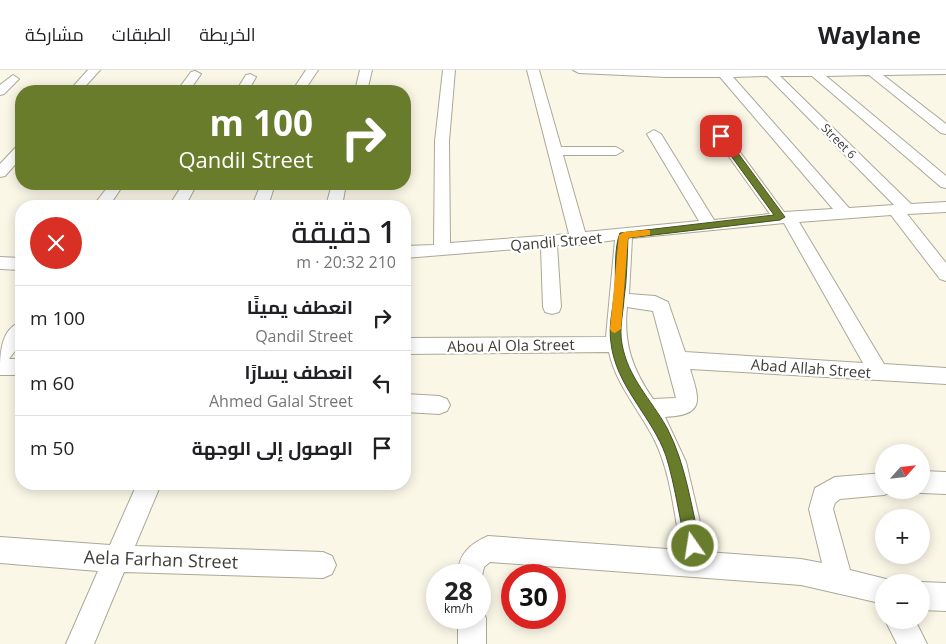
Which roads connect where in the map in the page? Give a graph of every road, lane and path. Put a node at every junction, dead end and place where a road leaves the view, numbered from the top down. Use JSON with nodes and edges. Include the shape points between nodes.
{"nodes":[{"id":1,"x":94,"y":70,"type":"edge"},
{"id":2,"x":312,"y":70,"type":"edge"},
{"id":3,"x":366,"y":70,"type":"edge"},
{"id":4,"x":449,"y":70,"type":"edge"},
{"id":5,"x":533,"y":70,"type":"edge"},
{"id":6,"x":579,"y":70,"type":"edge"},
{"id":7,"x":934,"y":70,"type":"edge"},
{"id":8,"x":872,"y":71,"type":"edge"},
{"id":9,"x":946,"y":71,"type":"edge"},
{"id":10,"x":816,"y":73,"type":"junction"},
{"id":11,"x":195,"y":74,"type":"dead end"},
{"id":12,"x":724,"y":74,"type":"junction"},
{"id":13,"x":771,"y":74,"type":"junction"},
{"id":14,"x":250,"y":77,"type":"dead end"},
{"id":15,"x":13,"y":79,"type":"dead end"},
{"id":16,"x":946,"y":79,"type":"edge"},
{"id":17,"x":80,"y":85,"type":"edge"},
{"id":18,"x":187,"y":85,"type":"edge"},
{"id":19,"x":245,"y":85,"type":"edge"},
{"id":20,"x":302,"y":85,"type":"edge"},
{"id":21,"x":362,"y":85,"type":"edge"},
{"id":22,"x":0,"y":91,"type":"edge"},
{"id":23,"x":946,"y":130,"type":"edge"},
{"id":24,"x":654,"y":134,"type":"dead end"},
{"id":25,"x":721,"y":136,"type":"dead end"},
{"id":26,"x":616,"y":151,"type":"dead end"},
{"id":27,"x":555,"y":152,"type":"junction"},
{"id":28,"x":15,"y":157,"type":"edge"},
{"id":29,"x":0,"y":173,"type":"edge"},
{"id":30,"x":946,"y":184,"type":"edge"},
{"id":31,"x":946,"y":207,"type":"edge"},
{"id":32,"x":901,"y":209,"type":"junction"},
{"id":33,"x":844,"y":212,"type":"junction"},
{"id":34,"x":784,"y":217,"type":"junction"},
{"id":35,"x":708,"y":225,"type":"junction"},
{"id":36,"x":624,"y":235,"type":"junction"},
{"id":37,"x":578,"y":240,"type":"junction"},
{"id":38,"x":550,"y":242,"type":"junction"},
{"id":39,"x":442,"y":250,"type":"junction"},
{"id":40,"x":411,"y":252,"type":"edge"},
{"id":41,"x":0,"y":264,"type":"edge"},
{"id":42,"x":15,"y":264,"type":"edge"},
{"id":43,"x":946,"y":275,"type":"edge"},
{"id":44,"x":619,"y":300,"type":"junction"},
{"id":45,"x":552,"y":307,"type":"dead end"},
{"id":46,"x":15,"y":337,"type":"edge"},
{"id":47,"x":616,"y":344,"type":"junction"},
{"id":48,"x":411,"y":346,"type":"edge"},
{"id":49,"x":0,"y":356,"type":"edge"},
{"id":50,"x":677,"y":360,"type":"junction"},
{"id":51,"x":0,"y":367,"type":"edge"},
{"id":52,"x":15,"y":367,"type":"edge"},
{"id":53,"x":879,"y":372,"type":"junction"},
{"id":54,"x":946,"y":376,"type":"edge"},
{"id":55,"x":411,"y":403,"type":"edge"},
{"id":56,"x":439,"y":405,"type":"dead end"},
{"id":57,"x":646,"y":409,"type":"junction"},
{"id":58,"x":930,"y":482,"type":"edge"},
{"id":59,"x":946,"y":482,"type":"edge"},
{"id":60,"x":875,"y":485,"type":"edge"},
{"id":61,"x":146,"y":490,"type":"edge"},
{"id":62,"x":0,"y":550,"type":"edge"},
{"id":63,"x":117,"y":559,"type":"junction"},
{"id":64,"x":472,"y":564,"type":"edge"},
{"id":65,"x":697,"y":564,"type":"junction"},
{"id":66,"x":323,"y":565,"type":"dead end"},
{"id":67,"x":839,"y":580,"type":"junction"},
{"id":68,"x":875,"y":590,"type":"edge"},
{"id":69,"x":930,"y":596,"type":"edge"},
{"id":70,"x":946,"y":597,"type":"edge"},
{"id":71,"x":472,"y":629,"type":"edge"},
{"id":72,"x":904,"y":629,"type":"edge"},
{"id":73,"x":80,"y":644,"type":"edge"},
{"id":74,"x":472,"y":644,"type":"edge"},
{"id":75,"x":913,"y":644,"type":"edge"}],
"edges":[{"from":1,"to":17,"type":"street"},
{"from":2,"to":20,"type":"street"},
{"from":3,"to":21,"type":"street"},
{"from":4,"to":39,"type":"street","via":[[442,141]]},
{"from":5,"to":27,"type":"street"},
{"from":6,"to":12,"type":"street"},
{"from":7,"to":8,"type":"street"},
{"from":7,"to":9,"type":"street"},
{"from":7,"to":16,"type":"street"},
{"from":8,"to":10,"type":"street"},
{"from":8,"to":23,"type":"street"},
{"from":10,"to":13,"type":"street"},
{"from":10,"to":30,"type":"street"},
{"from":11,"to":18,"type":"street"},
{"from":12,"to":13,"type":"street"},
{"from":12,"to":33,"type":"street"},
{"from":13,"to":32,"type":"street","name":"Street 6"},
{"from":14,"to":19,"type":"street"},
{"from":15,"to":22,"type":"street"},
{"from":24,"to":35,"type":"street"},
{"from":25,"to":34,"type":"street"},
{"from":26,"to":27,"type":"street"},
{"from":27,"to":37,"type":"street"},
{"from":28,"to":29,"type":"street"},
{"from":31,"to":32,"type":"street","name":"Qandil Street"},
{"from":32,"to":33,"type":"street","name":"Qandil Street"},
{"from":32,"to":43,"type":"street","name":"Street 6"},
{"from":33,"to":34,"type":"street","name":"Qandil Street"},
{"from":34,"to":35,"type":"street","name":"Qandil Street"},
{"from":34,"to":53,"type":"street"},
{"from":35,"to":36,"type":"street","name":"Qandil Street"},
{"from":36,"to":37,"type":"street","name":"Qandil Street"},
{"from":36,"to":44,"type":"street"},
{"from":37,"to":38,"type":"street","name":"Qandil Street"},
{"from":38,"to":39,"type":"street","name":"Qandil Street"},
{"from":38,"to":45,"type":"street"},
{"from":39,"to":40,"type":"street","name":"Qandil Street"},
{"from":41,"to":42,"type":"street"},
{"from":44,"to":47,"type":"street","via":[[615,320]]},
{"from":44,"to":50,"type":"street","via":[[655,303],[660,307]]},
{"from":46,"to":49,"type":"street"},
{"from":47,"to":48,"type":"street","name":"Abou Al Ola Street"},
{"from":47,"to":57,"type":"street","via":[[625,372]]},
{"from":50,"to":53,"type":"street","name":"Abad Allah Street"},
{"from":50,"to":57,"type":"street","via":[[687,401],[682,407]]},
{"from":51,"to":52,"type":"street"},
{"from":53,"to":54,"type":"street","name":"Abad Allah Street"},
{"from":55,"to":56,"type":"street"},
{"from":57,"to":65,"type":"street","via":[[662,431],[673,456]]},
{"from":58,"to":59,"type":"street"},
{"from":60,"to":67,"type":"street","via":[[834,488],[824,496],[821,509]]},
{"from":61,"to":63,"type":"street"},
{"from":62,"to":63,"type":"street","name":"Aela Farhan Street"},
{"from":63,"to":66,"type":"street","name":"Aela Farhan Street"},
{"from":63,"to":73,"type":"street"},
{"from":64,"to":65,"type":"street","via":[[477,555],[488,548]]},
{"from":65,"to":67,"type":"street","via":[[801,572]]},
{"from":67,"to":68,"type":"street"},
{"from":69,"to":70,"type":"street"},
{"from":71,"to":74,"type":"street"},
{"from":72,"to":75,"type":"street"}]}
